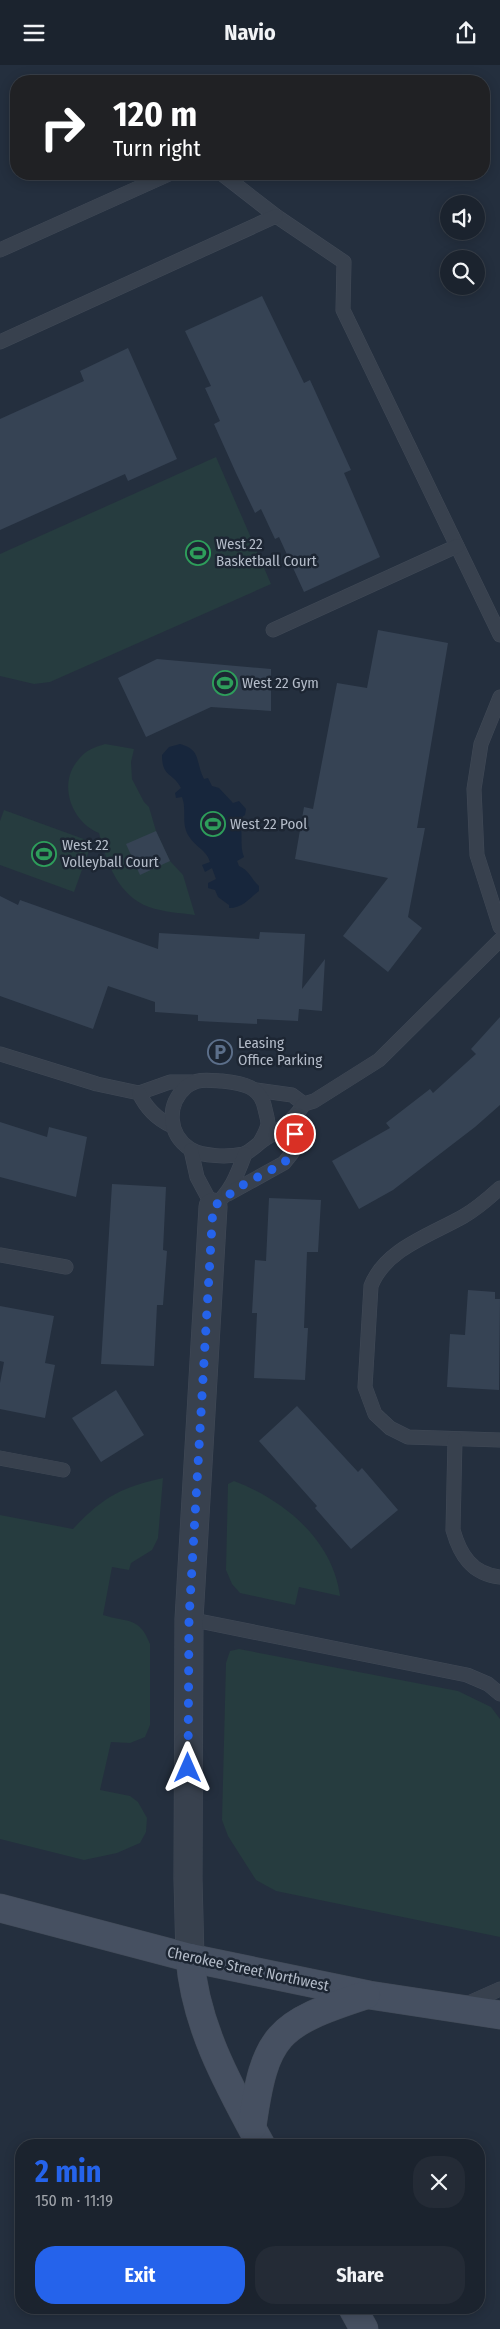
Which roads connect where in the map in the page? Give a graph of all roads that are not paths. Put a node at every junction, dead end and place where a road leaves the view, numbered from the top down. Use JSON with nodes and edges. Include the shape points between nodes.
{"nodes":[{"id":1,"x":156,"y":180,"type":"edge"},
{"id":2,"x":230,"y":180,"type":"edge"},
{"id":3,"x":276,"y":216,"type":"junction"},
{"id":4,"x":0,"y":251,"type":"edge"},
{"id":5,"x":0,"y":342,"type":"edge"},
{"id":6,"x":457,"y":546,"type":"junction"},
{"id":7,"x":273,"y":630,"type":"dead end"},
{"id":8,"x":500,"y":635,"type":"edge"},
{"id":9,"x":500,"y":697,"type":"edge"},
{"id":10,"x":500,"y":927,"type":"edge"},
{"id":11,"x":500,"y":940,"type":"edge"},
{"id":12,"x":0,"y":1054,"type":"edge"},
{"id":13,"x":192,"y":1082,"type":"junction"},
{"id":14,"x":256,"y":1090,"type":"junction"},
{"id":15,"x":139,"y":1093,"type":"junction"},
{"id":16,"x":301,"y":1109,"type":"junction"},
{"id":17,"x":172,"y":1126,"type":"junction"},
{"id":18,"x":260,"y":1142,"type":"junction"},
{"id":19,"x":191,"y":1150,"type":"junction"},
{"id":20,"x":246,"y":1154,"type":"junction"},
{"id":21,"x":500,"y":1188,"type":"edge"},
{"id":22,"x":218,"y":1202,"type":"junction"},
{"id":23,"x":0,"y":1255,"type":"edge"},
{"id":24,"x":66,"y":1267,"type":"dead end"},
{"id":25,"x":455,"y":1439,"type":"junction"},
{"id":26,"x":500,"y":1440,"type":"edge"},
{"id":27,"x":0,"y":1458,"type":"edge"},
{"id":28,"x":62,"y":1470,"type":"dead end"},
{"id":29,"x":500,"y":1577,"type":"edge"},
{"id":30,"x":189,"y":1619,"type":"junction"},
{"id":31,"x":500,"y":1694,"type":"edge"},
{"id":32,"x":0,"y":1908,"type":"edge"},
{"id":33,"x":190,"y":1958,"type":"junction"},
{"id":34,"x":500,"y":1989,"type":"edge"},
{"id":35,"x":369,"y":1995,"type":"junction"},
{"id":36,"x":456,"y":2008,"type":"junction"},
{"id":37,"x":500,"y":2015,"type":"edge"},
{"id":38,"x":257,"y":2136,"type":"edge"},
{"id":39,"x":356,"y":2314,"type":"edge"},
{"id":40,"x":364,"y":2329,"type":"edge"}],
"edges":[{"from":1,"to":4,"type":"lane"},
{"from":2,"to":3,"type":"lane"},
{"from":3,"to":5,"type":"lane"},
{"from":3,"to":6,"type":"lane","via":[[344,262],[343,310]]},
{"from":6,"to":7,"type":"lane"},
{"from":6,"to":8,"type":"lane"},
{"from":9,"to":10,"type":"lane","via":[[481,744],[474,789],[477,855]]},
{"from":11,"to":16,"type":"lane","via":[[379,1060]]},
{"from":12,"to":15,"type":"lane","via":[[97,1084]]},
{"from":13,"to":14,"type":"lane","via":[[205,1079],[241,1083]]},
{"from":13,"to":15,"type":"lane","via":[[170,1082]]},
{"from":13,"to":17,"type":"lane","via":[[177,1095]]},
{"from":14,"to":16,"type":"lane","via":[[292,1095]]},
{"from":14,"to":18,"type":"lane","via":[[264,1101],[268,1124]]},
{"from":15,"to":17,"type":"lane","via":[[156,1116]]},
{"from":16,"to":18,"type":"lane","via":[[280,1130]]},
{"from":16,"to":22,"type":"lane","via":[[292,1153],[284,1163]]},
{"from":17,"to":19,"type":"lane","via":[[179,1139]]},
{"from":18,"to":20,"type":"lane"},
{"from":19,"to":20,"type":"lane","via":[[204,1154]]},
{"from":19,"to":22,"type":"lane","via":[[197,1177]]},
{"from":20,"to":22,"type":"lane","via":[[235,1181]]},
{"from":21,"to":25,"type":"lane","via":[[466,1215],[387,1261],[376,1273],[371,1286],[365,1387],[375,1414],[390,1428],[408,1437]]},
{"from":22,"to":30,"type":"street"},
{"from":23,"to":24,"type":"lane"},
{"from":25,"to":26,"type":"lane"},
{"from":25,"to":29,"type":"lane","via":[[453,1530],[457,1544],[475,1569]]},
{"from":27,"to":28,"type":"lane"},
{"from":30,"to":31,"type":"lane","via":[[467,1675],[488,1684]]},
{"from":30,"to":33,"type":"street"},
{"from":32,"to":33,"type":"main road","name":"Cherokee Street Northwest"},
{"from":33,"to":35,"type":"main road","name":"Cherokee Street Northwest"},
{"from":33,"to":38,"type":"main road","via":[[196,1999],[206,2032]]},
{"from":34,"to":36,"type":"lane"},
{"from":35,"to":36,"type":"main road","name":"Cherokee Street Northwest"},
{"from":35,"to":38,"type":"main road","via":[[307,2017],[289,2027],[279,2038],[267,2056],[261,2074]]},
{"from":36,"to":37,"type":"main road","name":"Cherokee Street Northwest"},
{"from":39,"to":40,"type":"main road"}]}
